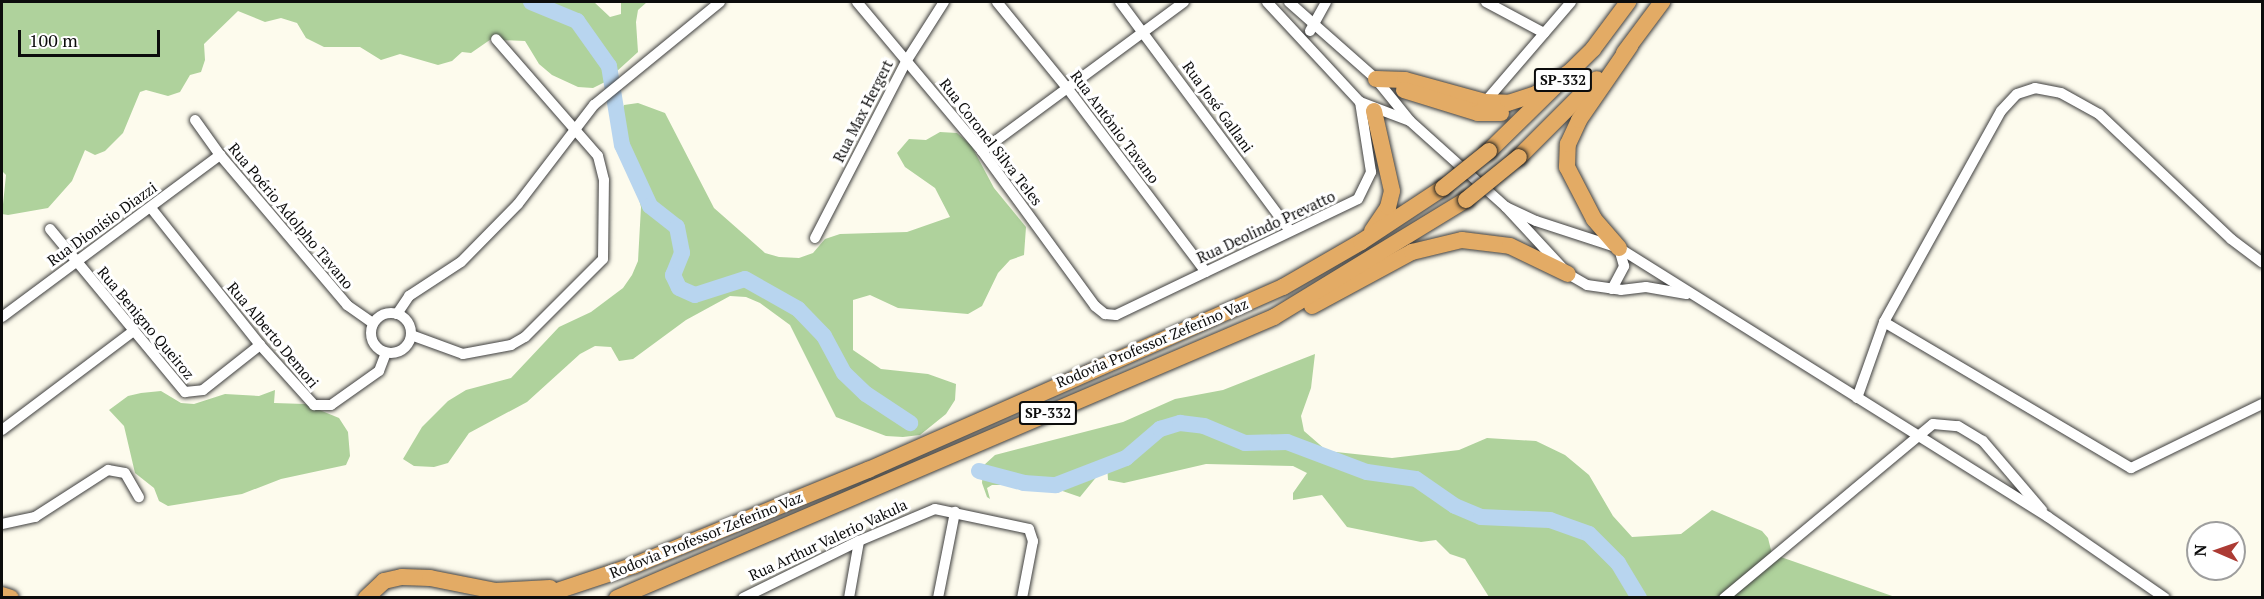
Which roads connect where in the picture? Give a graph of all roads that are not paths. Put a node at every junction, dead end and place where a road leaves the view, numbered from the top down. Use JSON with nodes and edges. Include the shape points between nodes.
{"nodes":[{"id":1,"x":720,"y":2,"type":"edge"},
{"id":2,"x":858,"y":2,"type":"edge"},
{"id":3,"x":944,"y":2,"type":"edge"},
{"id":4,"x":997,"y":2,"type":"edge"},
{"id":5,"x":1120,"y":2,"type":"edge"},
{"id":6,"x":1184,"y":2,"type":"edge"},
{"id":7,"x":1267,"y":2,"type":"edge"},
{"id":8,"x":1289,"y":2,"type":"edge"},
{"id":9,"x":1326,"y":2,"type":"edge"},
{"id":10,"x":1486,"y":2,"type":"edge"},
{"id":11,"x":1571,"y":2,"type":"edge"},
{"id":12,"x":1628,"y":2,"type":"edge"},
{"id":13,"x":1662,"y":2,"type":"edge"},
{"id":14,"x":1313,"y":25,"type":"junction"},
{"id":15,"x":1144,"y":31,"type":"junction"},
{"id":16,"x":1544,"y":33,"type":"junction"},
{"id":17,"x":496,"y":39,"type":"dead end"},
{"id":18,"x":1306,"y":39,"type":"junction"},
{"id":19,"x":1630,"y":46,"type":"junction"},
{"id":20,"x":907,"y":60,"type":"junction"},
{"id":21,"x":1573,"y":70,"type":"junction"},
{"id":22,"x":1068,"y":89,"type":"junction"},
{"id":23,"x":1367,"y":89,"type":"junction"},
{"id":24,"x":1485,"y":102,"type":"junction"},
{"id":25,"x":1537,"y":106,"type":"junction"},
{"id":26,"x":195,"y":120,"type":"dead end"},
{"id":27,"x":1410,"y":122,"type":"junction"},
{"id":28,"x":575,"y":126,"type":"junction"},
{"id":29,"x":982,"y":151,"type":"junction"},
{"id":30,"x":220,"y":155,"type":"junction"},
{"id":31,"x":151,"y":207,"type":"junction"},
{"id":32,"x":1506,"y":207,"type":"junction"},
{"id":33,"x":50,"y":229,"type":"dead end"},
{"id":34,"x":1290,"y":231,"type":"junction"},
{"id":35,"x":815,"y":238,"type":"dead end"},
{"id":36,"x":1361,"y":243,"type":"junction"},
{"id":37,"x":1619,"y":248,"type":"junction"},
{"id":38,"x":75,"y":261,"type":"junction"},
{"id":39,"x":2262,"y":262,"type":"edge"},
{"id":40,"x":1206,"y":272,"type":"junction"},
{"id":41,"x":1568,"y":274,"type":"junction"},
{"id":42,"x":1612,"y":289,"type":"junction"},
{"id":43,"x":1695,"y":296,"type":"junction"},
{"id":44,"x":1095,"y":306,"type":"joint"},
{"id":45,"x":398,"y":314,"type":"junction"},
{"id":46,"x":2,"y":317,"type":"edge"},
{"id":47,"x":1274,"y":317,"type":"junction"},
{"id":48,"x":1884,"y":322,"type":"junction"},
{"id":49,"x":373,"y":323,"type":"junction"},
{"id":50,"x":132,"y":332,"type":"junction"},
{"id":51,"x":411,"y":335,"type":"junction"},
{"id":52,"x":260,"y":345,"type":"junction"},
{"id":53,"x":386,"y":353,"type":"junction"},
{"id":54,"x":1857,"y":398,"type":"junction"},
{"id":55,"x":2262,"y":404,"type":"edge"},
{"id":56,"x":2,"y":430,"type":"edge"},
{"id":57,"x":1917,"y":435,"type":"junction"},
{"id":58,"x":139,"y":497,"type":"dead end"},
{"id":59,"x":955,"y":512,"type":"junction"},
{"id":60,"x":2048,"y":517,"type":"junction"},
{"id":61,"x":2,"y":524,"type":"edge"},
{"id":62,"x":858,"y":541,"type":"junction"},
{"id":63,"x":583,"y":584,"type":"junction"},
{"id":64,"x":646,"y":588,"type":"junction"},
{"id":65,"x":764,"y":592,"type":"edge"},
{"id":66,"x":2,"y":596,"type":"edge"},
{"id":67,"x":11,"y":597,"type":"edge"},
{"id":68,"x":366,"y":597,"type":"edge"},
{"id":69,"x":536,"y":597,"type":"edge"},
{"id":70,"x":616,"y":597,"type":"edge"},
{"id":71,"x":625,"y":597,"type":"edge"},
{"id":72,"x":743,"y":597,"type":"edge"},
{"id":73,"x":849,"y":597,"type":"edge"},
{"id":74,"x":938,"y":597,"type":"edge"},
{"id":75,"x":1022,"y":597,"type":"edge"},
{"id":76,"x":1724,"y":597,"type":"edge"},
{"id":77,"x":2165,"y":597,"type":"edge"}],
"edges":[{"from":1,"to":28,"type":"street","via":[[594,105]]},
{"from":2,"to":20,"type":"street","name":"Rua Coronel Silva Teles"},
{"from":3,"to":20,"type":"street","name":"Rua Max Hergert"},
{"from":4,"to":22,"type":"street","name":"Rua Antônio Tavano"},
{"from":5,"to":15,"type":"street","name":"Rua José Gallani"},
{"from":6,"to":15,"type":"street"},
{"from":7,"to":18,"type":"street"},
{"from":8,"to":14,"type":"street"},
{"from":9,"to":14,"type":"street"},
{"from":10,"to":16,"type":"street"},
{"from":11,"to":16,"type":"street"},
{"from":12,"to":21,"type":"highway","name":"Rodovia Professor Zeferino Vaz","number":"SP-332"},
{"from":13,"to":19,"type":"highway","name":"Rodovia Professor Zeferino Vaz","number":"SP-332"},
{"from":14,"to":18,"type":"street"},
{"from":14,"to":23,"type":"street"},
{"from":15,"to":22,"type":"street"},
{"from":15,"to":34,"type":"street","name":"Rua José Gallani"},
{"from":16,"to":24,"type":"street"},
{"from":17,"to":28,"type":"street"},
{"from":18,"to":23,"type":"street"},
{"from":19,"to":37,"type":"highway","via":[[1579,120],[1568,144],[1567,167],[1594,219]]},
{"from":19,"to":47,"type":"highway","name":"Rodovia Professor Zeferino Vaz","number":"SP-332","bridge":true,"via":[[1519,157],[1466,200]]},
{"from":20,"to":29,"type":"street","name":"Rua Coronel Silva Teles"},
{"from":20,"to":35,"type":"street","name":"Rua Max Hergert"},
{"from":21,"to":24,"type":"highway","via":[[1524,100]]},
{"from":21,"to":25,"type":"highway","name":"Rodovia Professor Zeferino Vaz","number":"SP-332"},
{"from":22,"to":29,"type":"street"},
{"from":22,"to":40,"type":"street","name":"Rua Antônio Tavano"},
{"from":23,"to":24,"type":"highway","via":[[1405,80]]},
{"from":23,"to":25,"type":"highway","via":[[1401,88],[1478,113]]},
{"from":23,"to":27,"type":"street"},
{"from":23,"to":27,"type":"street"},
{"from":23,"to":34,"type":"street","name":"Rua Deolindo Prevatto","via":[[1370,155],[1366,186],[1358,199],[1345,207]]},
{"from":23,"to":36,"type":"highway","via":[[1392,191],[1380,222]]},
{"from":25,"to":36,"type":"highway","name":"Rodovia Professor Zeferino Vaz","number":"SP-332","bridge":true,"via":[[1443,188]]},
{"from":26,"to":30,"type":"street","name":"Rua Poério Adolpho Tavano"},
{"from":27,"to":32,"type":"street"},
{"from":28,"to":45,"type":"street","via":[[518,204],[461,262],[409,296]]},
{"from":28,"to":51,"type":"street","via":[[602,166],[606,248],[598,268],[525,337],[511,345],[463,354]]},
{"from":29,"to":44,"type":"street","name":"Rua Coronel Silva Teles"},
{"from":30,"to":31,"type":"street","name":"Rua Dionísio Diazzi"},
{"from":30,"to":49,"type":"street","name":"Rua Poério Adolpho Tavano","via":[[347,305]]},
{"from":31,"to":38,"type":"street","name":"Rua Dionísio Diazzi"},
{"from":31,"to":52,"type":"street","name":"Rua Alberto Demori"},
{"from":32,"to":37,"type":"street"},
{"from":32,"to":41,"type":"street"},
{"from":33,"to":38,"type":"street","name":"Rua Benigno Queiroz"},
{"from":34,"to":40,"type":"street","name":"Rua Deolindo Prevatto"},
{"from":36,"to":63,"type":"highway","name":"Rodovia Professor Zeferino Vaz","number":"SP-332","via":[[1283,287],[868,470]]},
{"from":37,"to":42,"type":"street","via":[[1624,266]]},
{"from":37,"to":43,"type":"street"},
{"from":38,"to":46,"type":"street","name":"Rua Dionísio Diazzi"},
{"from":38,"to":50,"type":"street","name":"Rua Benigno Queiroz"},
{"from":39,"to":48,"type":"street","via":[[2231,239],[2098,114],[2061,93],[2035,88],[2017,94],[2001,111]]},
{"from":40,"to":44,"type":"street","name":"Rua Deolindo Prevatto","via":[[1116,315],[1105,314]]},
{"from":41,"to":42,"type":"street","via":[[1587,285]]},
{"from":41,"to":47,"type":"highway","via":[[1510,246],[1462,240],[1412,252],[1296,314]]},
{"from":42,"to":43,"type":"street","via":[[1646,287]]},
{"from":43,"to":54,"type":"street"},
{"from":45,"to":49,"type":"street","via":[[386,313]]},
{"from":45,"to":51,"type":"street","via":[[410,326]]},
{"from":47,"to":64,"type":"highway","name":"Rodovia Professor Zeferino Vaz","number":"SP-332"},
{"from":48,"to":54,"type":"street"},
{"from":48,"to":55,"type":"street","via":[[2131,468]]},
{"from":49,"to":53,"type":"street","via":[[372,342]]},
{"from":50,"to":52,"type":"street","name":"Rua Benigno Queiroz","via":[[177,385],[194,394]]},
{"from":50,"to":56,"type":"street"},
{"from":51,"to":53,"type":"street","via":[[403,350]]},
{"from":52,"to":53,"type":"street","name":"Rua Alberto Demori","via":[[309,402],[320,407],[332,405],[379,371]]},
{"from":54,"to":57,"type":"street"},
{"from":57,"to":60,"type":"street"},
{"from":57,"to":60,"type":"street","via":[[1942,422],[1958,426],[1983,441]]},
{"from":57,"to":76,"type":"street","via":[[1816,525]]},
{"from":58,"to":61,"type":"street","via":[[124,473],[108,470],[35,517]]},
{"from":59,"to":62,"type":"street","name":"Rua Arthur Valerio Vakula","via":[[927,510]]},
{"from":59,"to":74,"type":"street"},
{"from":59,"to":75,"type":"street","via":[[1023,526],[1032,534]]},
{"from":60,"to":77,"type":"street"},
{"from":62,"to":65,"type":"street","name":"Rua Arthur Valerio Vakula"},
{"from":62,"to":73,"type":"street"},
{"from":63,"to":68,"type":"highway","via":[[495,591],[430,578],[402,577],[384,581]]},
{"from":63,"to":69,"type":"highway","name":"Rodovia Professor Zeferino Vaz","number":"SP-332"},
{"from":64,"to":70,"type":"highway","name":"Rodovia Professor Zeferino Vaz","number":"SP-332"},
{"from":64,"to":71,"type":"highway"},
{"from":65,"to":72,"type":"street","name":"Rua Arthur Valerio Vakula"},
{"from":66,"to":67,"type":"highway"}]}
